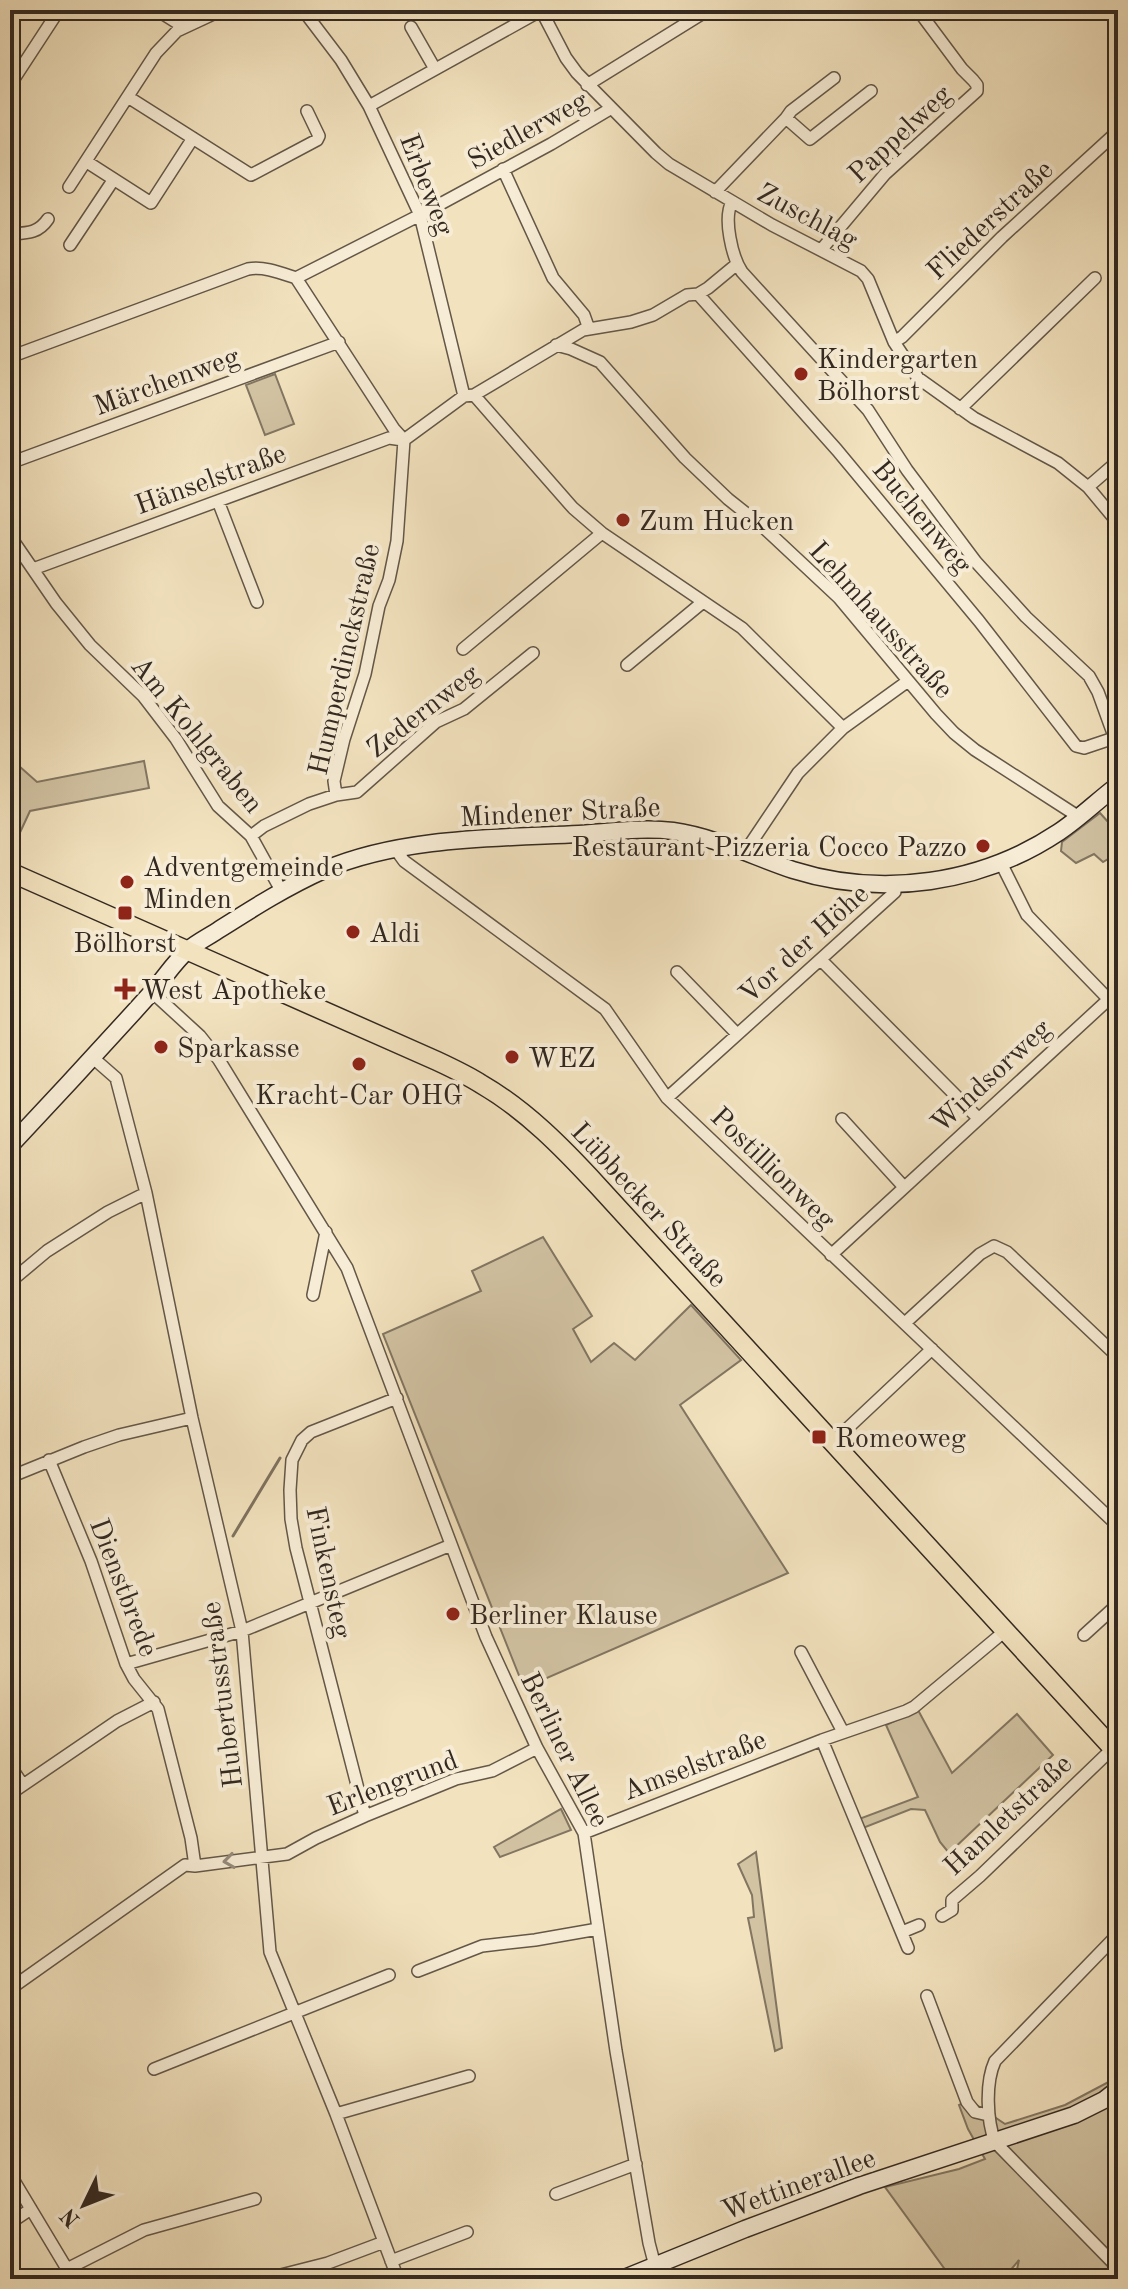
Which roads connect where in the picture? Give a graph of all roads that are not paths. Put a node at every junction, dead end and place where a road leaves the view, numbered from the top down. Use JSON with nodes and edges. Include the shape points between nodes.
{"nodes":[{"id":1,"x":59,"y":10,"type":"edge"},
{"id":2,"x":157,"y":10,"type":"edge"},
{"id":3,"x":222,"y":10,"type":"edge"},
{"id":4,"x":303,"y":10,"type":"edge"},
{"id":5,"x":542,"y":10,"type":"edge"},
{"id":6,"x":708,"y":10,"type":"edge"},
{"id":7,"x":918,"y":10,"type":"edge"},
{"id":8,"x":184,"y":27,"type":"junction"},
{"id":9,"x":411,"y":27,"type":"dead end"},
{"id":10,"x":435,"y":69,"type":"junction"},
{"id":11,"x":834,"y":78,"type":"dead end"},
{"id":12,"x":10,"y":85,"type":"edge"},
{"id":13,"x":587,"y":85,"type":"junction"},
{"id":14,"x":871,"y":91,"type":"dead end"},
{"id":15,"x":128,"y":97,"type":"junction"},
{"id":16,"x":369,"y":106,"type":"junction"},
{"id":17,"x":610,"y":109,"type":"junction"},
{"id":18,"x":307,"y":111,"type":"dead end"},
{"id":19,"x":786,"y":118,"type":"junction"},
{"id":20,"x":1118,"y":131,"type":"edge"},
{"id":21,"x":193,"y":138,"type":"junction"},
{"id":22,"x":87,"y":162,"type":"junction"},
{"id":23,"x":503,"y":169,"type":"junction"},
{"id":24,"x":114,"y":179,"type":"junction"},
{"id":25,"x":69,"y":187,"type":"dead end"},
{"id":26,"x":715,"y":192,"type":"junction"},
{"id":27,"x":732,"y":202,"type":"junction"},
{"id":28,"x":420,"y":215,"type":"junction"},
{"id":29,"x":48,"y":219,"type":"dead end"},
{"id":30,"x":10,"y":234,"type":"edge"},
{"id":31,"x":70,"y":245,"type":"dead end"},
{"id":32,"x":821,"y":250,"type":"junction"},
{"id":33,"x":737,"y":264,"type":"junction"},
{"id":34,"x":296,"y":278,"type":"junction"},
{"id":35,"x":1095,"y":278,"type":"dead end"},
{"id":36,"x":698,"y":294,"type":"junction"},
{"id":37,"x":589,"y":329,"type":"junction"},
{"id":38,"x":339,"y":342,"type":"junction"},
{"id":39,"x":894,"y":342,"type":"junction"},
{"id":40,"x":556,"y":345,"type":"junction"},
{"id":41,"x":10,"y":357,"type":"edge"},
{"id":42,"x":469,"y":395,"type":"junction"},
{"id":43,"x":960,"y":409,"type":"junction"},
{"id":44,"x":404,"y":440,"type":"junction"},
{"id":45,"x":1118,"y":461,"type":"edge"},
{"id":46,"x":10,"y":463,"type":"edge"},
{"id":47,"x":1088,"y":487,"type":"junction"},
{"id":48,"x":218,"y":501,"type":"junction"},
{"id":49,"x":1118,"y":523,"type":"edge"},
{"id":50,"x":602,"y":533,"type":"junction"},
{"id":51,"x":10,"y":536,"type":"edge"},
{"id":52,"x":33,"y":569,"type":"junction"},
{"id":53,"x":257,"y":602,"type":"dead end"},
{"id":54,"x":703,"y":602,"type":"junction"},
{"id":55,"x":463,"y":649,"type":"dead end"},
{"id":56,"x":533,"y":653,"type":"dead end"},
{"id":57,"x":627,"y":665,"type":"dead end"},
{"id":58,"x":908,"y":681,"type":"junction"},
{"id":59,"x":843,"y":728,"type":"junction"},
{"id":60,"x":1116,"y":742,"type":"edge"},
{"id":61,"x":1118,"y":785,"type":"edge"},
{"id":62,"x":336,"y":795,"type":"junction"},
{"id":63,"x":1079,"y":817,"type":"junction"},
{"id":64,"x":251,"y":836,"type":"junction"},
{"id":65,"x":396,"y":850,"type":"junction"},
{"id":66,"x":745,"y":852,"type":"junction"},
{"id":67,"x":1001,"y":863,"type":"junction"},
{"id":68,"x":10,"y":872,"type":"edge"},
{"id":69,"x":895,"y":885,"type":"junction"},
{"id":70,"x":282,"y":892,"type":"junction"},
{"id":71,"x":188,"y":950,"type":"junction"},
{"id":72,"x":822,"y":961,"type":"junction"},
{"id":73,"x":677,"y":972,"type":"dead end"},
{"id":74,"x":1118,"y":990,"type":"edge"},
{"id":75,"x":152,"y":992,"type":"junction"},
{"id":76,"x":1113,"y":1003,"type":"edge"},
{"id":77,"x":737,"y":1034,"type":"junction"},
{"id":78,"x":92,"y":1057,"type":"junction"},
{"id":79,"x":667,"y":1098,"type":"junction"},
{"id":80,"x":978,"y":1118,"type":"junction"},
{"id":81,"x":842,"y":1119,"type":"dead end"},
{"id":82,"x":10,"y":1146,"type":"edge"},
{"id":83,"x":904,"y":1187,"type":"junction"},
{"id":84,"x":146,"y":1193,"type":"junction"},
{"id":85,"x":326,"y":1232,"type":"junction"},
{"id":86,"x":831,"y":1255,"type":"junction"},
{"id":87,"x":10,"y":1282,"type":"edge"},
{"id":88,"x":313,"y":1295,"type":"dead end"},
{"id":89,"x":905,"y":1323,"type":"junction"},
{"id":90,"x":932,"y":1349,"type":"junction"},
{"id":91,"x":1118,"y":1357,"type":"edge"},
{"id":92,"x":397,"y":1398,"type":"junction"},
{"id":93,"x":192,"y":1418,"type":"junction"},
{"id":94,"x":833,"y":1442,"type":"junction"},
{"id":95,"x":49,"y":1460,"type":"junction"},
{"id":96,"x":10,"y":1477,"type":"edge"},
{"id":97,"x":1118,"y":1526,"type":"edge"},
{"id":98,"x":451,"y":1545,"type":"junction"},
{"id":99,"x":311,"y":1603,"type":"junction"},
{"id":100,"x":1118,"y":1604,"type":"edge"},
{"id":101,"x":242,"y":1631,"type":"junction"},
{"id":102,"x":1005,"y":1631,"type":"junction"},
{"id":103,"x":1084,"y":1635,"type":"dead end"},
{"id":104,"x":801,"y":1652,"type":"dead end"},
{"id":105,"x":126,"y":1664,"type":"junction"},
{"id":106,"x":154,"y":1702,"type":"junction"},
{"id":107,"x":843,"y":1732,"type":"junction"},
{"id":108,"x":822,"y":1740,"type":"junction"},
{"id":109,"x":537,"y":1748,"type":"junction"},
{"id":110,"x":1115,"y":1751,"type":"edge"},
{"id":111,"x":10,"y":1766,"type":"edge"},
{"id":112,"x":23,"y":1785,"type":"junction"},
{"id":113,"x":10,"y":1794,"type":"edge"},
{"id":114,"x":365,"y":1816,"type":"junction"},
{"id":115,"x":584,"y":1833,"type":"junction"},
{"id":116,"x":263,"y":1857,"type":"junction"},
{"id":117,"x":195,"y":1866,"type":"junction"},
{"id":118,"x":942,"y":1916,"type":"dead end"},
{"id":119,"x":919,"y":1925,"type":"dead end"},
{"id":120,"x":598,"y":1929,"type":"junction"},
{"id":121,"x":902,"y":1932,"type":"junction"},
{"id":122,"x":1118,"y":1934,"type":"edge"},
{"id":123,"x":908,"y":1948,"type":"dead end"},
{"id":124,"x":418,"y":1971,"type":"dead end"},
{"id":125,"x":389,"y":1975,"type":"dead end"},
{"id":126,"x":10,"y":1989,"type":"edge"},
{"id":127,"x":927,"y":1996,"type":"dead end"},
{"id":128,"x":294,"y":2014,"type":"junction"},
{"id":129,"x":154,"y":2069,"type":"dead end"},
{"id":130,"x":469,"y":2076,"type":"dead end"},
{"id":131,"x":1118,"y":2089,"type":"edge"},
{"id":132,"x":336,"y":2114,"type":"junction"},
{"id":133,"x":988,"y":2115,"type":"junction"},
{"id":134,"x":995,"y":2142,"type":"junction"},
{"id":135,"x":636,"y":2164,"type":"junction"},
{"id":136,"x":10,"y":2174,"type":"edge"},
{"id":137,"x":556,"y":2194,"type":"dead end"},
{"id":138,"x":255,"y":2199,"type":"dead end"},
{"id":139,"x":31,"y":2209,"type":"junction"},
{"id":140,"x":10,"y":2223,"type":"edge"},
{"id":141,"x":467,"y":2232,"type":"dead end"},
{"id":142,"x":384,"y":2242,"type":"junction"},
{"id":143,"x":391,"y":2261,"type":"junction"},
{"id":144,"x":655,"y":2266,"type":"junction"},
{"id":145,"x":1118,"y":2268,"type":"edge"},
{"id":146,"x":70,"y":2274,"type":"edge"},
{"id":147,"x":265,"y":2279,"type":"edge"},
{"id":148,"x":398,"y":2279,"type":"edge"},
{"id":149,"x":622,"y":2279,"type":"edge"}],
"edges":[{"from":1,"to":12,"type":"street"},
{"from":2,"to":8,"type":"street"},
{"from":3,"to":8,"type":"street"},
{"from":4,"to":16,"type":"street","name":"Erbeweg"},
{"from":5,"to":10,"type":"street"},
{"from":5,"to":13,"type":"street","name":"Zuschlag","via":[[566,58]]},
{"from":6,"to":13,"type":"street"},
{"from":7,"to":32,"type":"street","name":"Pappelweg","via":[[973,80],[976,94],[885,174]]},
{"from":8,"to":15,"type":"street","via":[[156,53]]},
{"from":9,"to":10,"type":"street"},
{"from":10,"to":16,"type":"street"},
{"from":11,"to":19,"type":"street"},
{"from":13,"to":17,"type":"street","name":"Zuschlag"},
{"from":14,"to":19,"type":"street","via":[[810,139]]},
{"from":15,"to":21,"type":"street"},
{"from":15,"to":22,"type":"street"},
{"from":16,"to":28,"type":"street","name":"Erbeweg"},
{"from":17,"to":23,"type":"street","name":"Siedlerweg"},
{"from":17,"to":26,"type":"street","name":"Zuschlag","via":[[662,159]]},
{"from":18,"to":21,"type":"street","via":[[317,140],[251,175]]},
{"from":19,"to":26,"type":"street"},
{"from":20,"to":39,"type":"street","name":"Fliederstraße"},
{"from":21,"to":24,"type":"street","via":[[151,203]]},
{"from":22,"to":24,"type":"street"},
{"from":22,"to":25,"type":"street"},
{"from":23,"to":28,"type":"street","name":"Siedlerweg"},
{"from":23,"to":37,"type":"street","via":[[553,278]]},
{"from":24,"to":31,"type":"street"},
{"from":26,"to":27,"type":"street","name":"Zuschlag"},
{"from":27,"to":32,"type":"street","name":"Zuschlag"},
{"from":27,"to":33,"type":"street","via":[[728,220]]},
{"from":28,"to":34,"type":"street","name":"Siedlerweg"},
{"from":28,"to":42,"type":"street","name":"Erbeweg"},
{"from":29,"to":30,"type":"street","via":[[37,231]]},
{"from":32,"to":39,"type":"street","name":"Zuschlag","via":[[868,279]]},
{"from":33,"to":36,"type":"street"},
{"from":33,"to":60,"type":"street","via":[[868,410],[976,562],[1089,676]]},
{"from":34,"to":38,"type":"street"},
{"from":34,"to":41,"type":"street","via":[[253,267]]},
{"from":35,"to":43,"type":"street"},
{"from":36,"to":37,"type":"street","via":[[653,315]]},
{"from":36,"to":60,"type":"street","name":"Buchenweg","via":[[889,513],[1076,746]]},
{"from":37,"to":40,"type":"street"},
{"from":38,"to":44,"type":"street"},
{"from":38,"to":46,"type":"street","name":"Märchenweg"},
{"from":39,"to":43,"type":"street","name":"Zuschlag","via":[[918,378]]},
{"from":40,"to":42,"type":"street"},
{"from":40,"to":58,"type":"street","name":"Lehmhausstraße","via":[[600,362],[685,458],[839,598]]},
{"from":42,"to":44,"type":"street"},
{"from":42,"to":50,"type":"street"},
{"from":43,"to":47,"type":"street","name":"Zuschlag","via":[[1058,463]]},
{"from":44,"to":48,"type":"street","name":"Hänselstraße","via":[[389,438]]},
{"from":44,"to":62,"type":"street","name":"Humperdinckstraße","via":[[397,541],[344,739]]},
{"from":45,"to":47,"type":"street"},
{"from":47,"to":49,"type":"street","name":"Zuschlag"},
{"from":48,"to":52,"type":"street","name":"Hänselstraße"},
{"from":48,"to":53,"type":"street"},
{"from":50,"to":54,"type":"street"},
{"from":50,"to":55,"type":"street"},
{"from":51,"to":52,"type":"street","name":"Am Kohlgraben"},
{"from":52,"to":64,"type":"street","name":"Am Kohlgraben","via":[[90,645],[151,706],[218,806]]},
{"from":54,"to":57,"type":"street"},
{"from":54,"to":59,"type":"street","via":[[742,628]]},
{"from":56,"to":62,"type":"street","name":"Zedernweg","via":[[464,709],[436,722],[357,792]]},
{"from":58,"to":59,"type":"street"},
{"from":58,"to":63,"type":"street","name":"Lehmhausstraße","via":[[975,750]]},
{"from":59,"to":66,"type":"street","via":[[798,773]]},
{"from":61,"to":63,"type":"street","name":"Mindener Straße"},
{"from":62,"to":64,"type":"street","name":"Humperdinckstraße"},
{"from":63,"to":67,"type":"street","name":"Mindener Straße"},
{"from":64,"to":70,"type":"street","name":"Am Kohlgraben"},
{"from":65,"to":66,"type":"street","name":"Mindener Straße","via":[[651,830],[688,834]]},
{"from":65,"to":70,"type":"street","name":"Mindener Straße","via":[[344,863]]},
{"from":65,"to":79,"type":"street","name":"Postillionweg","via":[[605,1009]]},
{"from":66,"to":69,"type":"street","name":"Mindener Straße","via":[[833,880]]},
{"from":67,"to":69,"type":"street","name":"Mindener Straße"},
{"from":67,"to":76,"type":"street","via":[[1027,915]]},
{"from":68,"to":71,"type":"main road","name":"Lübbecker Straße"},
{"from":69,"to":72,"type":"street","name":"Vor der Höhe","via":[[895,892]]},
{"from":70,"to":71,"type":"street","name":"Mindener Straße"},
{"from":71,"to":75,"type":"street","name":"Mindener Straße"},
{"from":71,"to":94,"type":"main road","name":"Lübbecker Straße","via":[[437,1061],[523,1114],[562,1148]]},
{"from":72,"to":77,"type":"street","name":"Vor der Höhe"},
{"from":72,"to":80,"type":"street"},
{"from":73,"to":77,"type":"street","name":"Vor der Höhe"},
{"from":74,"to":76,"type":"street","name":"Windsorweg"},
{"from":75,"to":78,"type":"street","name":"Mindener Straße"},
{"from":75,"to":85,"type":"street","name":"Berliner Allee","via":[[219,1060]]},
{"from":76,"to":80,"type":"street","name":"Windsorweg"},
{"from":77,"to":79,"type":"street","name":"Vor der Höhe"},
{"from":78,"to":82,"type":"street","name":"Mindener Straße"},
{"from":78,"to":84,"type":"street","name":"Hubertusstraße","via":[[116,1078]]},
{"from":79,"to":86,"type":"street","name":"Postillionweg"},
{"from":80,"to":83,"type":"street","name":"Windsorweg"},
{"from":81,"to":83,"type":"street"},
{"from":83,"to":86,"type":"street","name":"Windsorweg"},
{"from":84,"to":87,"type":"street","via":[[47,1251]]},
{"from":84,"to":93,"type":"street","name":"Hubertusstraße"},
{"from":85,"to":88,"type":"street"},
{"from":85,"to":92,"type":"street","name":"Berliner Allee","via":[[347,1268]]},
{"from":86,"to":89,"type":"street","name":"Postillionweg"},
{"from":89,"to":90,"type":"street","name":"Postillionweg"},
{"from":89,"to":91,"type":"street","via":[[994,1246],[1007,1252]]},
{"from":90,"to":94,"type":"street"},
{"from":90,"to":97,"type":"street","name":"Postillionweg"},
{"from":92,"to":98,"type":"street","name":"Berliner Allee"},
{"from":92,"to":99,"type":"street","name":"Finkensteg","via":[[311,1432],[296,1449],[291,1519]]},
{"from":93,"to":95,"type":"street","via":[[119,1435]]},
{"from":93,"to":101,"type":"street","name":"Hubertusstraße"},
{"from":94,"to":102,"type":"main road","name":"Lübbecker Straße"},
{"from":95,"to":96,"type":"street"},
{"from":95,"to":105,"type":"street","name":"Dienstbrede"},
{"from":98,"to":99,"type":"street"},
{"from":98,"to":109,"type":"street","name":"Berliner Allee"},
{"from":99,"to":101,"type":"street"},
{"from":99,"to":114,"type":"street","name":"Finkensteg"},
{"from":100,"to":103,"type":"street"},
{"from":101,"to":105,"type":"street"},
{"from":101,"to":116,"type":"street","name":"Hubertusstraße"},
{"from":102,"to":107,"type":"street","name":"Amselstraße","via":[[914,1707]]},
{"from":102,"to":110,"type":"main road","name":"Lübbecker Straße"},
{"from":104,"to":107,"type":"street"},
{"from":105,"to":106,"type":"street","name":"Dienstbrede"},
{"from":106,"to":112,"type":"street"},
{"from":106,"to":117,"type":"street","name":"Dienstbrede"},
{"from":107,"to":108,"type":"street","name":"Amselstraße"},
{"from":108,"to":115,"type":"street","name":"Amselstraße"},
{"from":108,"to":121,"type":"street"},
{"from":109,"to":114,"type":"street","name":"Erlengrund","via":[[492,1771],[456,1779]]},
{"from":109,"to":115,"type":"street","name":"Berliner Allee"},
{"from":110,"to":118,"type":"street","name":"Hamletstraße","via":[[956,1895],[952,1910]]},
{"from":111,"to":112,"type":"street"},
{"from":112,"to":113,"type":"street"},
{"from":114,"to":116,"type":"street","name":"Erlengrund","via":[[287,1854]]},
{"from":115,"to":120,"type":"street","name":"Berliner Allee"},
{"from":116,"to":117,"type":"street","name":"Erlengrund","one_way":true},
{"from":116,"to":128,"type":"street","name":"Hubertusstraße","via":[[270,1952]]},
{"from":117,"to":126,"type":"street","name":"Erlengrund","via":[[185,1865]]},
{"from":119,"to":121,"type":"street"},
{"from":120,"to":124,"type":"street","via":[[482,1946]]},
{"from":120,"to":135,"type":"street","name":"Berliner Allee"},
{"from":121,"to":123,"type":"street"},
{"from":122,"to":133,"type":"street","via":[[995,2061]]},
{"from":125,"to":128,"type":"street"},
{"from":127,"to":133,"type":"street","via":[[967,2102],[975,2112]]},
{"from":128,"to":129,"type":"street"},
{"from":128,"to":132,"type":"street","name":"Hubertusstraße"},
{"from":130,"to":132,"type":"street"},
{"from":131,"to":134,"type":"street","name":"Wettinerallee","via":[[1074,2115]]},
{"from":132,"to":142,"type":"street","name":"Hubertusstraße"},
{"from":133,"to":134,"type":"street"},
{"from":134,"to":144,"type":"street","name":"Wettinerallee","via":[[859,2186]]},
{"from":134,"to":145,"type":"street"},
{"from":135,"to":137,"type":"street"},
{"from":135,"to":144,"type":"street","name":"Berliner Allee"},
{"from":136,"to":139,"type":"street"},
{"from":138,"to":146,"type":"street","via":[[144,2230]]},
{"from":139,"to":140,"type":"street"},
{"from":139,"to":146,"type":"street"},
{"from":141,"to":143,"type":"street"},
{"from":142,"to":143,"type":"street","name":"Hubertusstraße"},
{"from":142,"to":147,"type":"street"},
{"from":143,"to":148,"type":"street","name":"Hubertusstraße"},
{"from":144,"to":149,"type":"street","name":"Wettinerallee"}]}
